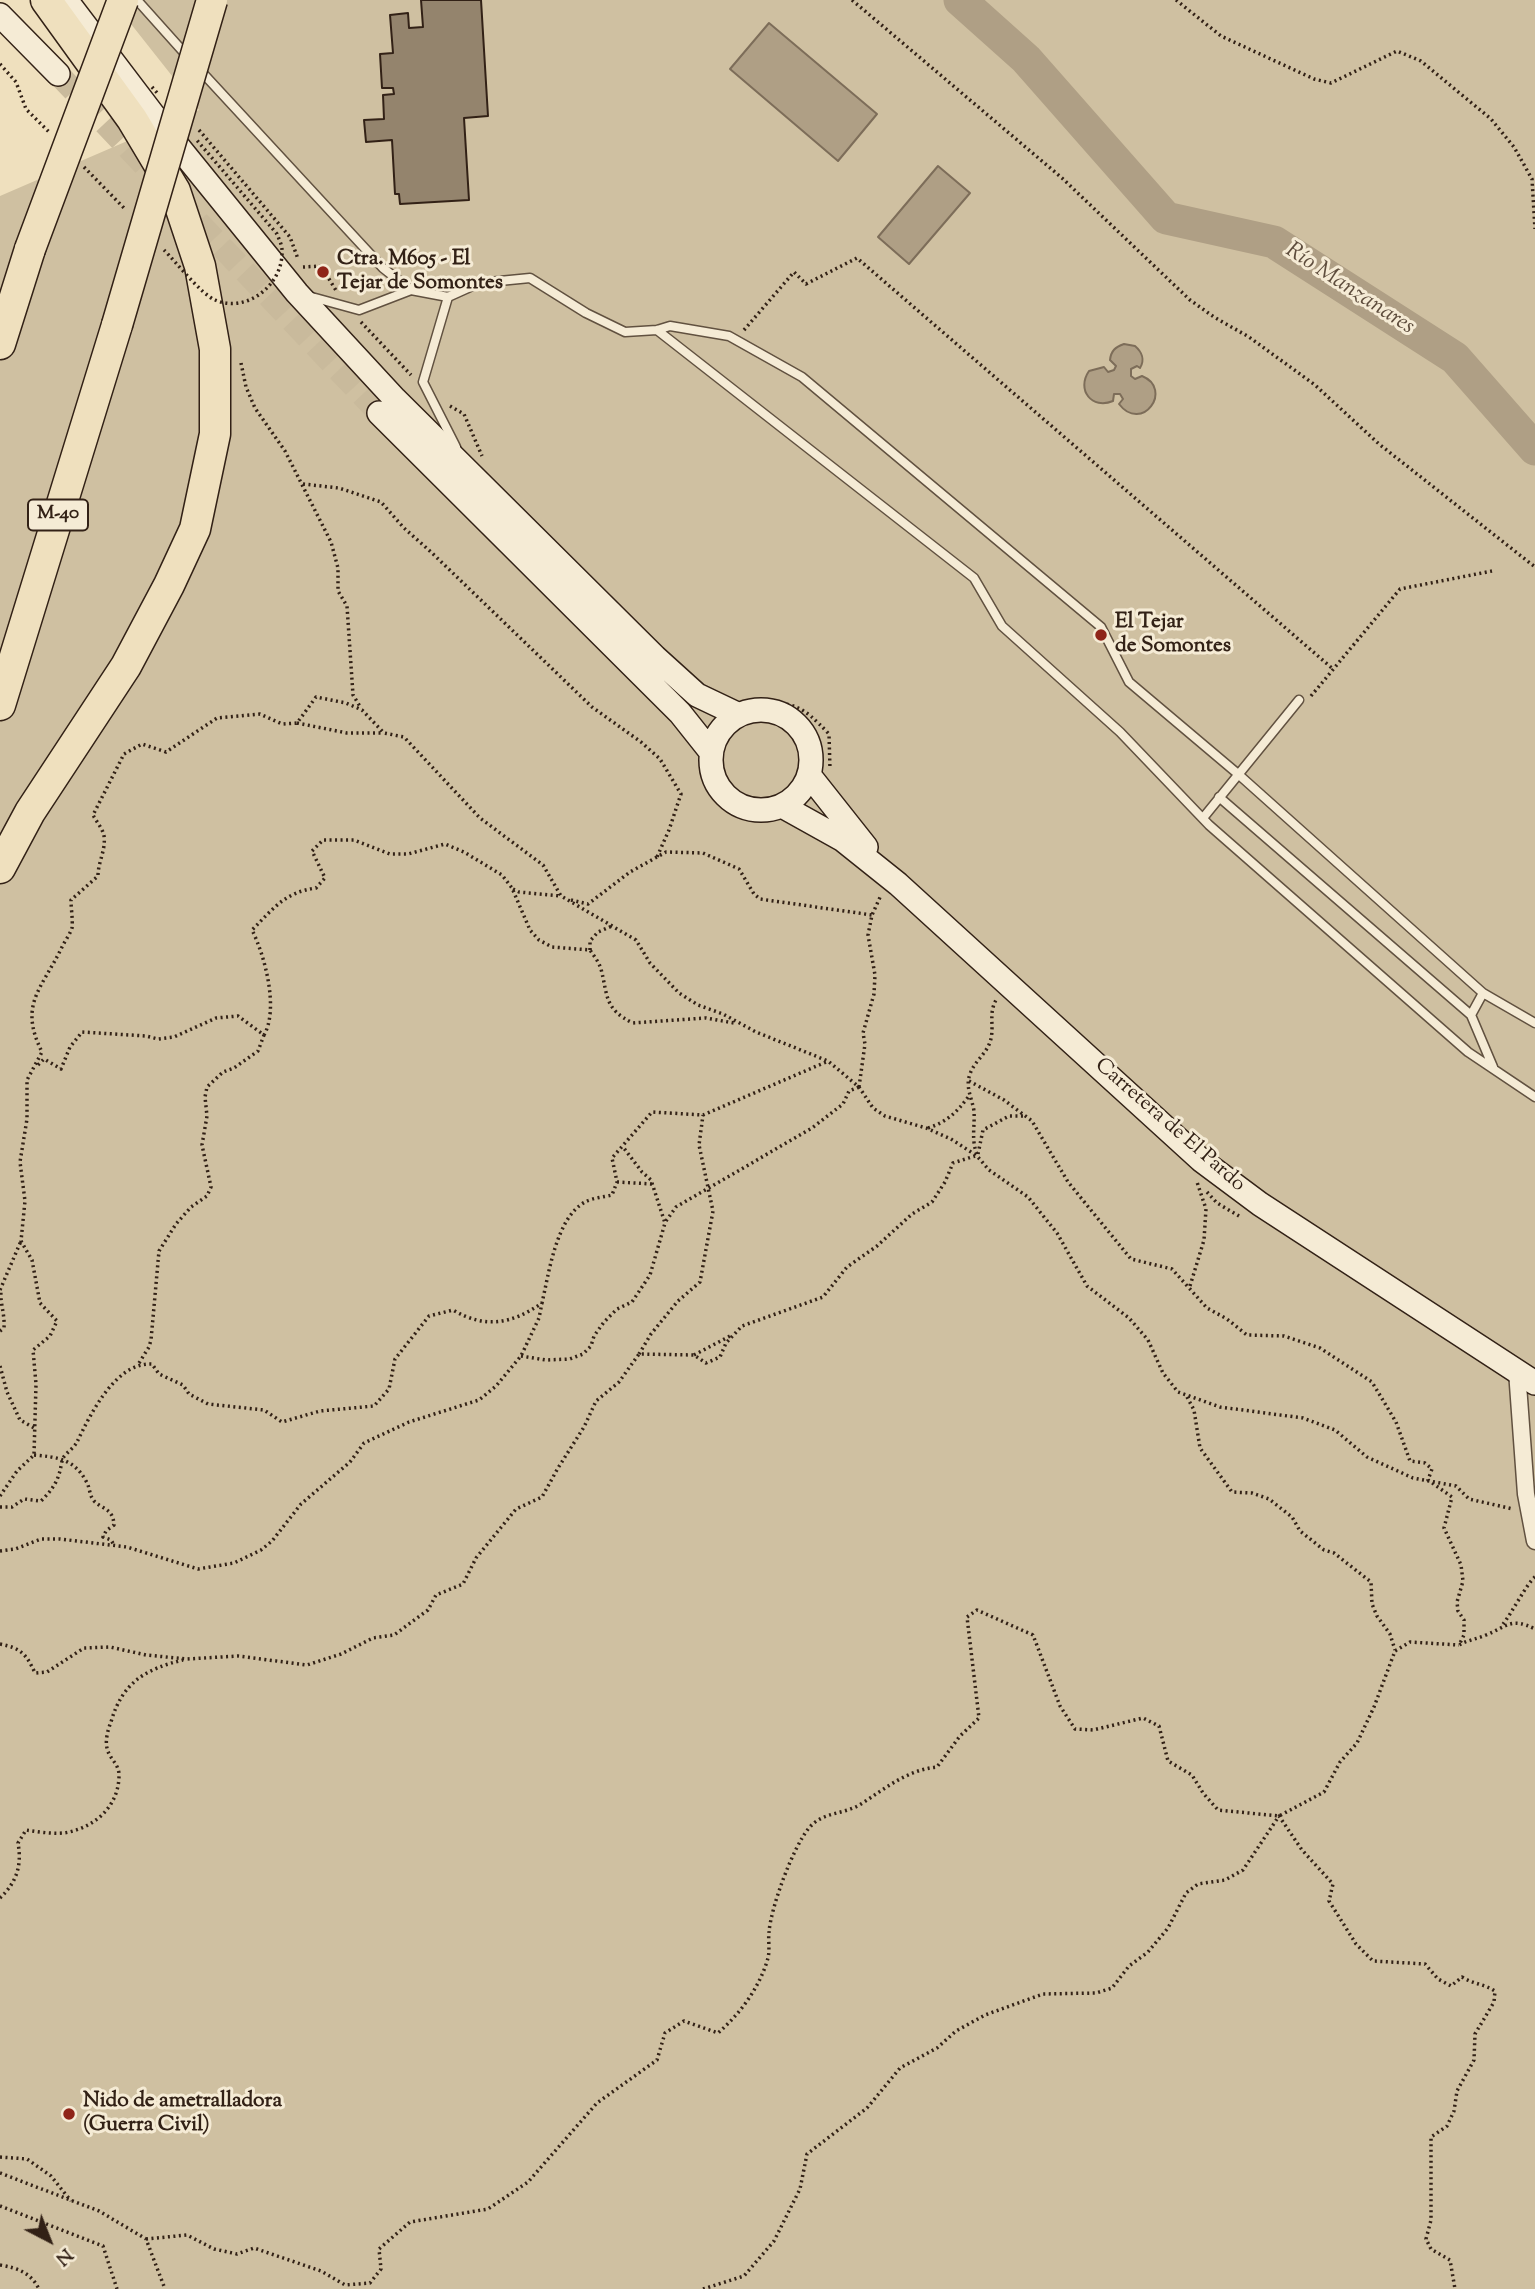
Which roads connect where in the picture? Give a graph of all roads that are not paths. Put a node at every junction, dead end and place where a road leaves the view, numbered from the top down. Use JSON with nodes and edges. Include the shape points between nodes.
{"nodes":[{"id":1,"x":46,"y":0,"type":"edge"},
{"id":2,"x":66,"y":0,"type":"edge"},
{"id":3,"x":123,"y":0,"type":"edge"},
{"id":4,"x":137,"y":0,"type":"edge"},
{"id":5,"x":212,"y":0,"type":"edge"},
{"id":6,"x":0,"y":15,"type":"edge"},
{"id":7,"x":208,"y":63,"type":"dead end"},
{"id":8,"x":58,"y":74,"type":"tunnel mouth"},
{"id":9,"x":205,"y":75,"type":"junction"},
{"id":10,"x":411,"y":290,"type":"junction"},
{"id":11,"x":297,"y":293,"type":"junction"},
{"id":12,"x":448,"y":297,"type":"junction"},
{"id":13,"x":657,"y":330,"type":"junction"},
{"id":14,"x":0,"y":344,"type":"edge"},
{"id":15,"x":379,"y":413,"type":"tunnel mouth"},
{"id":16,"x":474,"y":462,"type":"junction"},
{"id":17,"x":1298,"y":700,"type":"dead end"},
{"id":18,"x":0,"y":705,"type":"edge"},
{"id":19,"x":745,"y":708,"type":"junction"},
{"id":20,"x":711,"y":752,"type":"junction"},
{"id":21,"x":1238,"y":774,"type":"junction"},
{"id":22,"x":820,"y":778,"type":"junction"},
{"id":23,"x":1219,"y":797,"type":"junction"},
{"id":24,"x":782,"y":806,"type":"junction"},
{"id":25,"x":1203,"y":818,"type":"junction"},
{"id":26,"x":0,"y":868,"type":"edge"},
{"id":27,"x":898,"y":884,"type":"junction"},
{"id":28,"x":1483,"y":993,"type":"junction"},
{"id":29,"x":1471,"y":1015,"type":"junction"},
{"id":30,"x":1535,"y":1023,"type":"edge"},
{"id":31,"x":1493,"y":1067,"type":"junction"},
{"id":32,"x":1535,"y":1097,"type":"edge"},
{"id":33,"x":1526,"y":1377,"type":"edge"},
{"id":34,"x":1535,"y":1541,"type":"edge"}],
"edges":[{"from":1,"to":26,"type":"highway","via":[[132,118],[175,191],[200,266],[215,349],[215,434],[195,529],[169,585],[126,666],[30,812]]},
{"from":2,"to":11,"type":"street"},
{"from":3,"to":14,"type":"highway","bridge":true,"via":[[30,249]]},
{"from":4,"to":9,"type":"lane"},
{"from":5,"to":18,"type":"highway","number":"M-40","bridge":true},
{"from":6,"to":8,"type":"street"},
{"from":7,"to":9,"type":"lane"},
{"from":9,"to":10,"type":"lane","via":[[383,268]]},
{"from":10,"to":11,"type":"lane","via":[[359,310]]},
{"from":10,"to":12,"type":"lane"},
{"from":11,"to":16,"type":"street","via":[[395,399]]},
{"from":12,"to":13,"type":"lane","via":[[480,284],[530,278],[625,332]]},
{"from":12,"to":16,"type":"lane","via":[[423,382]]},
{"from":13,"to":21,"type":"lane","via":[[670,326],[729,336],[802,377],[1101,627],[1129,682]]},
{"from":13,"to":25,"type":"lane","via":[[974,578],[1002,626],[1120,732]]},
{"from":15,"to":20,"type":"street","via":[[680,713]]},
{"from":16,"to":19,"type":"street","via":[[655,657],[697,695]]},
{"from":17,"to":21,"type":"lane"},
{"from":19,"to":20,"type":"street","via":[[722,731]]},
{"from":19,"to":22,"type":"street","via":[[777,712],[794,722],[806,737]]},
{"from":20,"to":24,"type":"street","via":[[711,770],[730,801],[747,809]]},
{"from":21,"to":23,"type":"lane"},
{"from":21,"to":28,"type":"lane"},
{"from":22,"to":24,"type":"street"},
{"from":22,"to":27,"type":"street","name":"Carretera de El Pardo","via":[[852,831]]},
{"from":23,"to":25,"type":"lane"},
{"from":23,"to":29,"type":"lane"},
{"from":24,"to":27,"type":"street","name":"Carretera de El Pardo","via":[[843,841]]},
{"from":25,"to":31,"type":"lane","via":[[1468,1052]]},
{"from":27,"to":33,"type":"street","name":"Carretera de El Pardo","via":[[1201,1160],[1260,1204]]},
{"from":28,"to":29,"type":"lane"},
{"from":28,"to":30,"type":"lane"},
{"from":29,"to":31,"type":"lane"},
{"from":31,"to":32,"type":"lane"},
{"from":33,"to":34,"type":"street","via":[[1526,1494]]}]}
